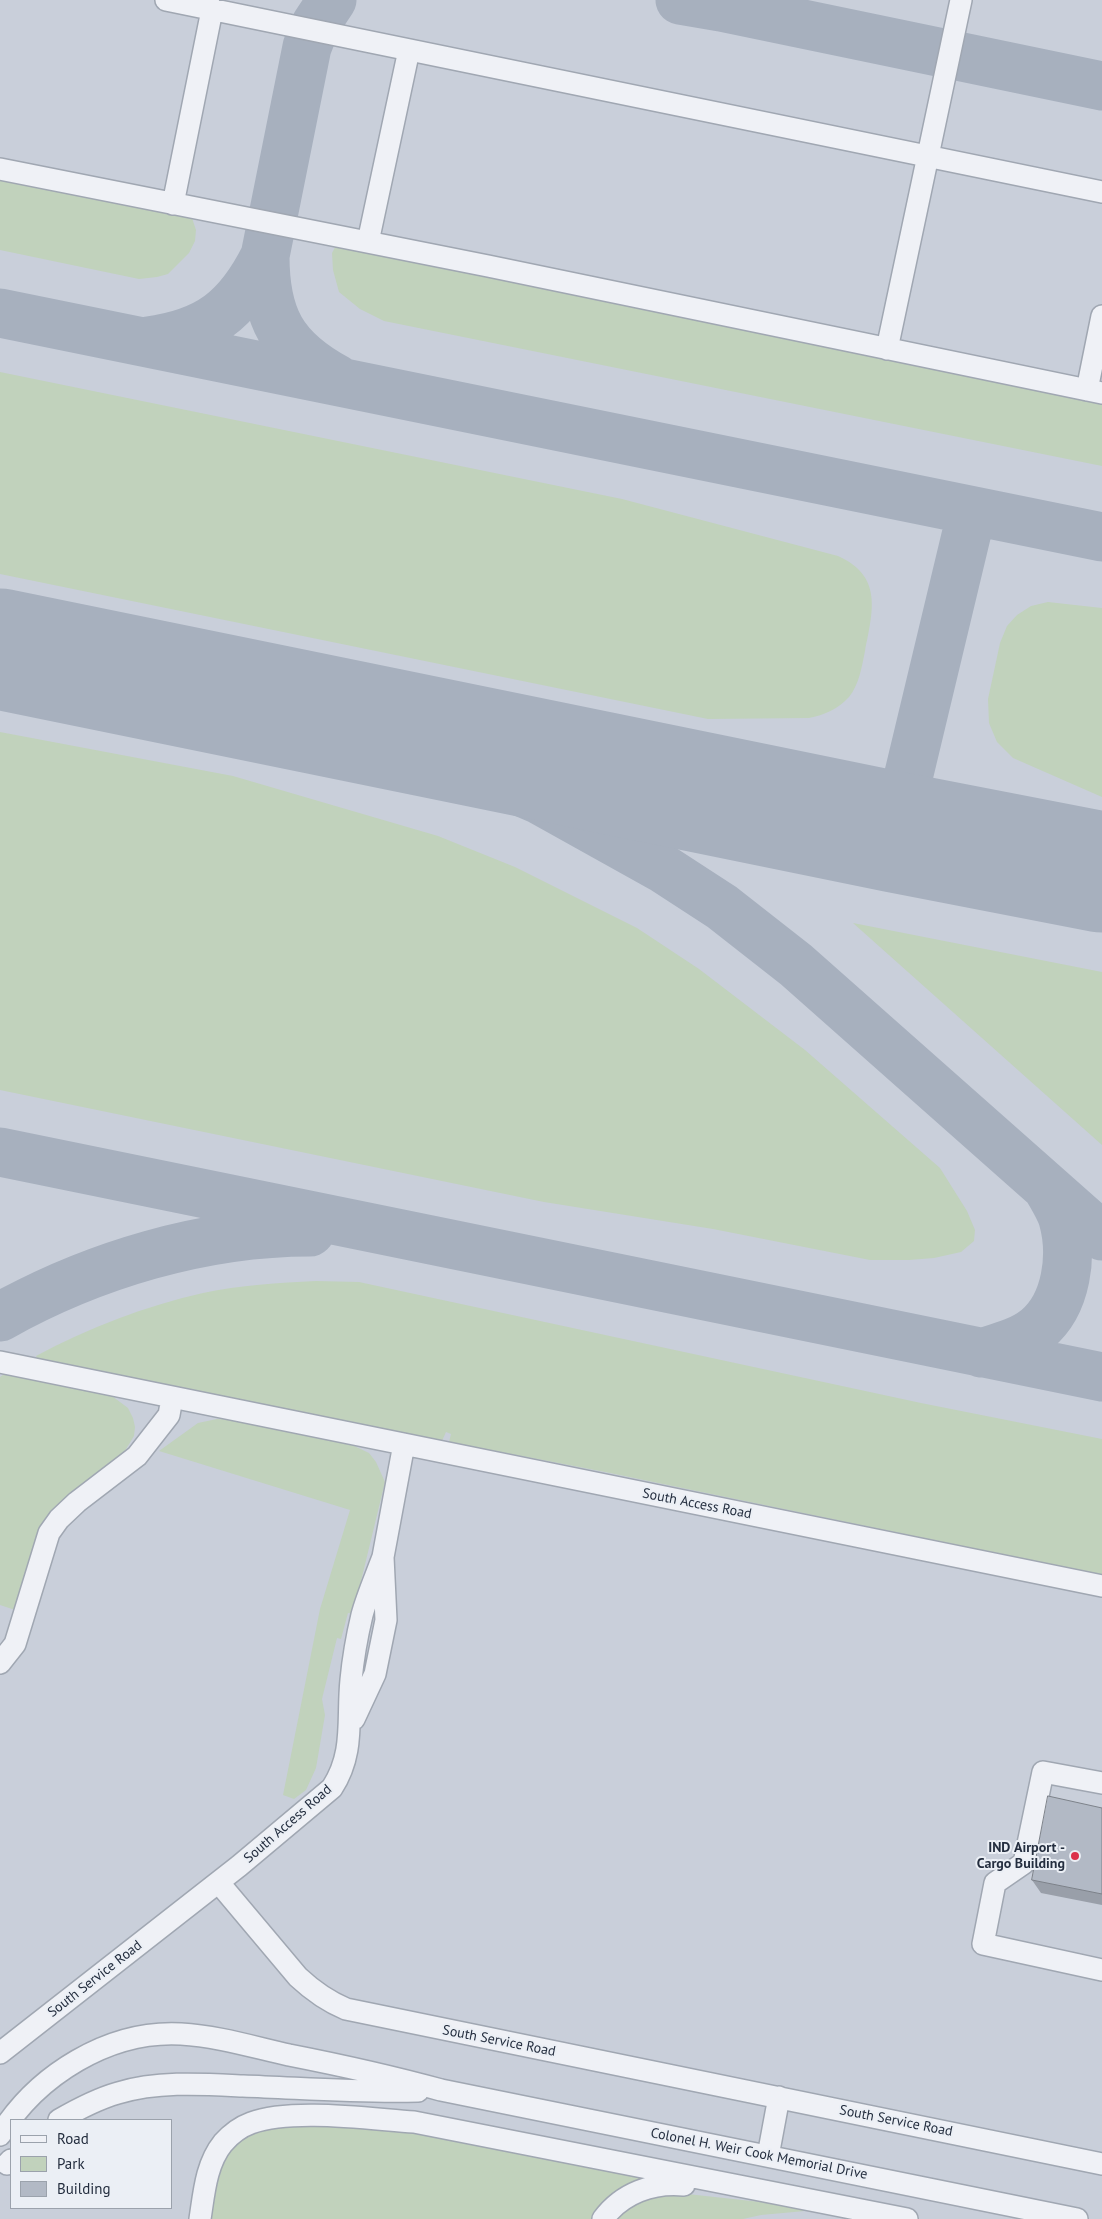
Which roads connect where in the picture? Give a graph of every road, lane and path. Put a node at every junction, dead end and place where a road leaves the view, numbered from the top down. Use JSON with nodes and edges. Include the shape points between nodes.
{"nodes":[{"id":1,"x":166,"y":0,"type":"edge"},
{"id":2,"x":961,"y":0,"type":"edge"},
{"id":3,"x":209,"y":5,"type":"edge"},
{"id":4,"x":409,"y":50,"type":"junction"},
{"id":5,"x":927,"y":156,"type":"junction"},
{"id":6,"x":0,"y":169,"type":"edge"},
{"id":7,"x":1102,"y":192,"type":"edge"},
{"id":8,"x":173,"y":204,"type":"junction"},
{"id":9,"x":368,"y":242,"type":"junction"},
{"id":10,"x":1102,"y":316,"type":"edge"},
{"id":11,"x":887,"y":349,"type":"junction"},
{"id":12,"x":1095,"y":391,"type":"edge"},
{"id":13,"x":0,"y":1362,"type":"edge"},
{"id":14,"x":172,"y":1398,"type":"junction"},
{"id":15,"x":404,"y":1444,"type":"junction"},
{"id":16,"x":1102,"y":1586,"type":"edge"},
{"id":17,"x":0,"y":1663,"type":"edge"},
{"id":18,"x":1102,"y":1782,"type":"edge"},
{"id":19,"x":219,"y":1883,"type":"junction"},
{"id":20,"x":1102,"y":1970,"type":"edge"},
{"id":21,"x":0,"y":2053,"type":"edge"},
{"id":22,"x":441,"y":2090,"type":"junction"},
{"id":23,"x":779,"y":2097,"type":"junction"},
{"id":24,"x":13,"y":2119,"type":"edge"},
{"id":25,"x":62,"y":2119,"type":"edge"},
{"id":26,"x":10,"y":2123,"type":"edge"},
{"id":27,"x":0,"y":2135,"type":"edge"},
{"id":28,"x":768,"y":2156,"type":"junction"},
{"id":29,"x":1102,"y":2164,"type":"edge"},
{"id":30,"x":806,"y":2199,"type":"junction"},
{"id":31,"x":200,"y":2219,"type":"edge"},
{"id":32,"x":603,"y":2219,"type":"edge"},
{"id":33,"x":907,"y":2219,"type":"edge"},
{"id":34,"x":1077,"y":2219,"type":"edge"}],
"edges":[{"from":1,"to":3,"type":"street"},
{"from":2,"to":5,"type":"street"},
{"from":3,"to":4,"type":"street"},
{"from":3,"to":8,"type":"street"},
{"from":4,"to":5,"type":"street"},
{"from":4,"to":9,"type":"street"},
{"from":5,"to":7,"type":"street"},
{"from":5,"to":11,"type":"street"},
{"from":6,"to":8,"type":"street"},
{"from":8,"to":9,"type":"street"},
{"from":9,"to":11,"type":"street","via":[[468,260]]},
{"from":10,"to":12,"type":"street"},
{"from":11,"to":12,"type":"street"},
{"from":13,"to":14,"type":"street"},
{"from":14,"to":15,"type":"street"},
{"from":14,"to":17,"type":"street","via":[[169,1415],[137,1456],[59,1519],[50,1533],[15,1644]]},
{"from":15,"to":16,"type":"street","name":"South Access Road"},
{"from":15,"to":19,"type":"street","name":"South Access Road","via":[[383,1557],[362,1615],[351,1680],[351,1726],[340,1776],[321,1799]]},
{"from":18,"to":20,"type":"street","via":[[1043,1772],[1024,1864],[995,1883],[983,1944]]},
{"from":19,"to":21,"type":"street","name":"South Service Road"},
{"from":19,"to":23,"type":"street","name":"South Service Road","via":[[298,1977],[328,2001],[346,2009]]},
{"from":22,"to":24,"type":"street","via":[[200,2036],[155,2035],[109,2045],[72,2063],[26,2103]]},
{"from":22,"to":25,"type":"street","via":[[376,2092],[226,2085],[162,2086],[118,2093]]},
{"from":22,"to":28,"type":"street","name":"Colonel H. Weir Cook Memorial Drive"},
{"from":23,"to":28,"type":"street"},
{"from":23,"to":29,"type":"street","name":"South Service Road"},
{"from":26,"to":27,"type":"street"},
{"from":28,"to":34,"type":"street","name":"Colonel H. Weir Cook Memorial Drive"},
{"from":30,"to":31,"type":"street","via":[[414,2122],[299,2116],[250,2123],[228,2138],[210,2167]]},
{"from":30,"to":32,"type":"street","via":[[656,2185],[620,2201]]},
{"from":30,"to":33,"type":"street"}]}
